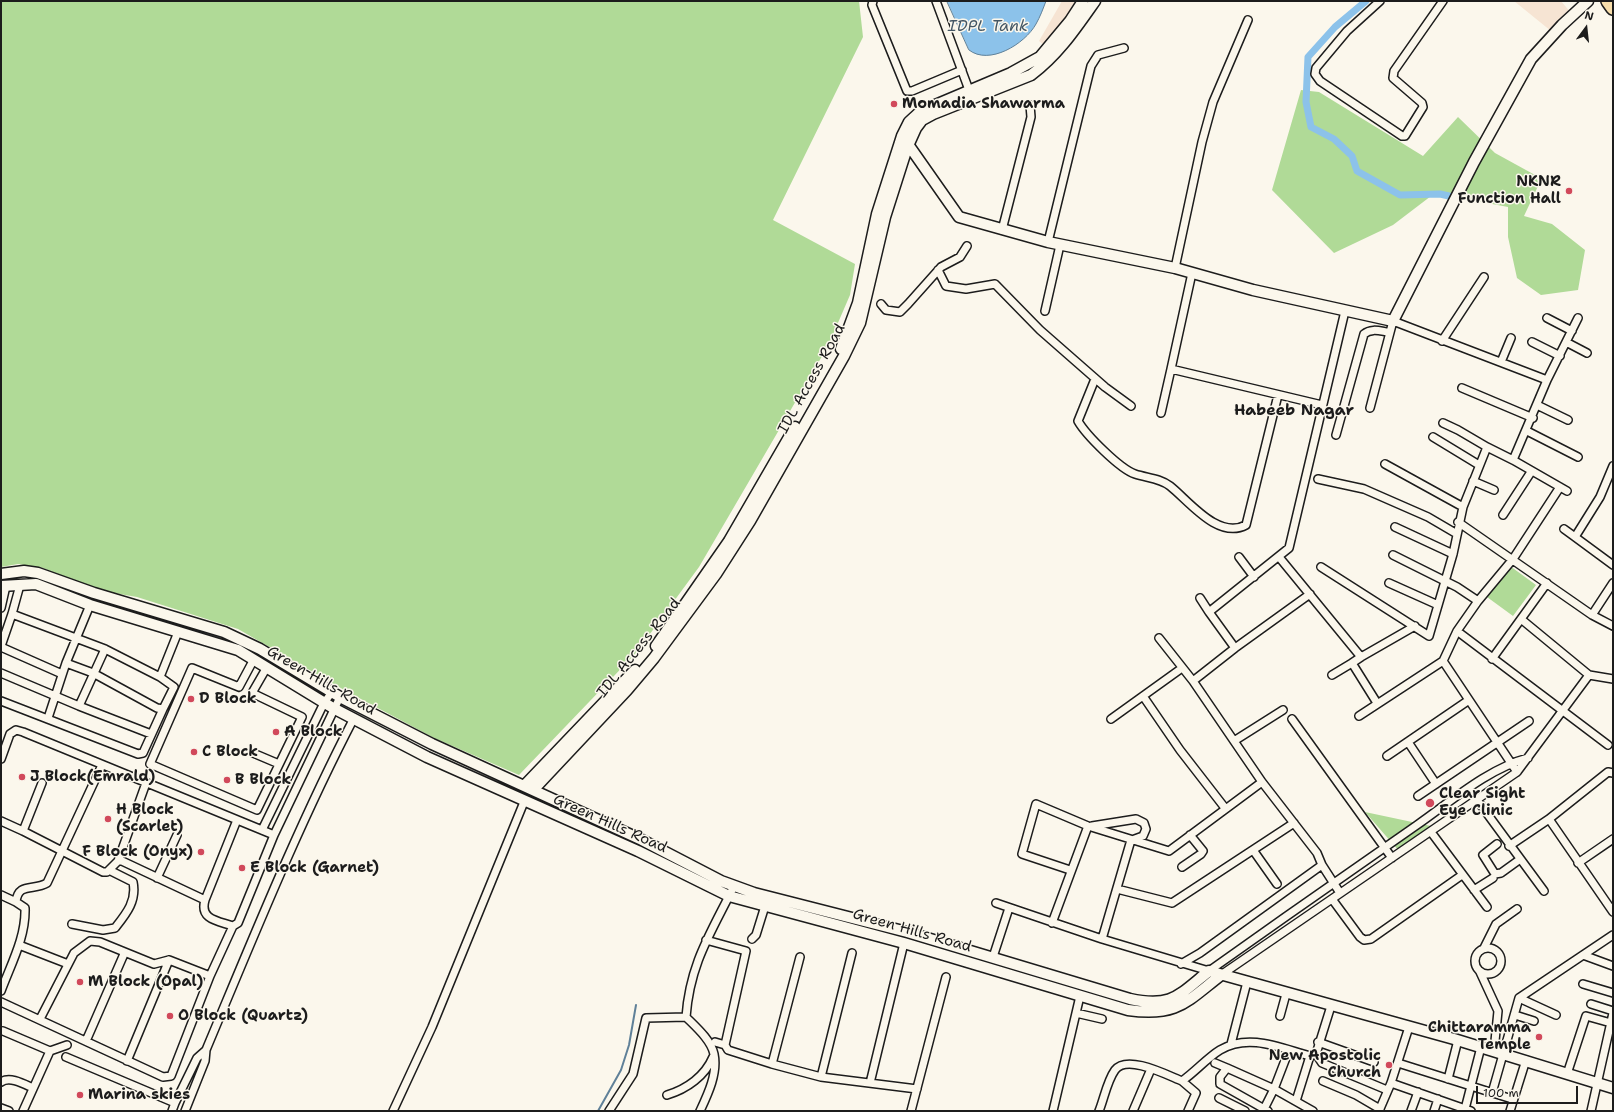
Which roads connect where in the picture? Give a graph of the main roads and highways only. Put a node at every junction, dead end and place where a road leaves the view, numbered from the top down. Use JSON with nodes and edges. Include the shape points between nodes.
{"nodes":[{"id":1,"x":1608,"y":1,"type":"edge"},
{"id":2,"x":1613,"y":8,"type":"edge"}],
"edges":[{"from":1,"to":2,"type":"highway"}]}
